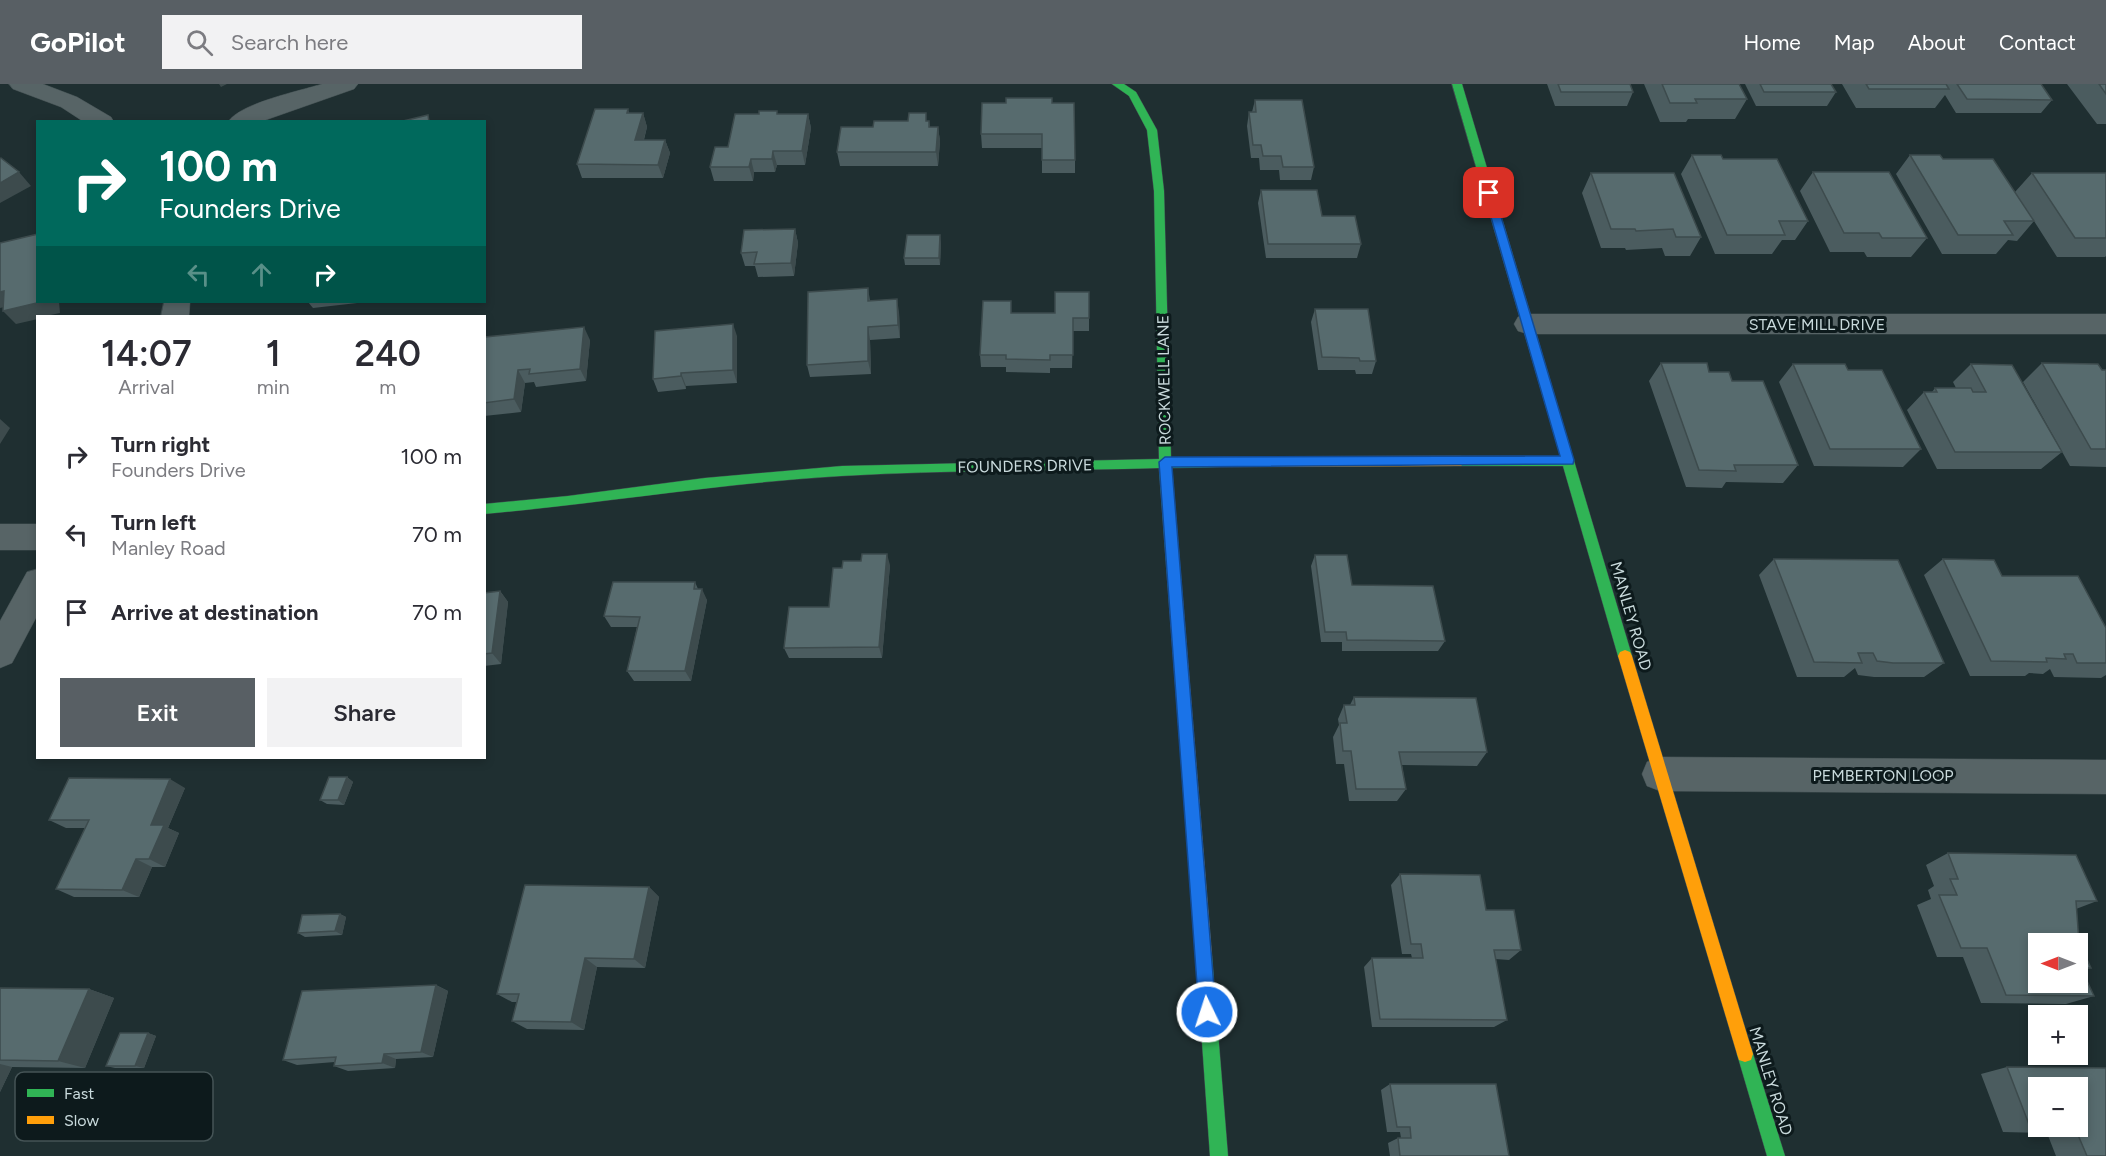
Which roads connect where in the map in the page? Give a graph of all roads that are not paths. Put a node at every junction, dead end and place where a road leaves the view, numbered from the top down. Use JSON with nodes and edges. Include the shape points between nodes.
{"nodes":[{"id":1,"x":21,"y":84,"type":"edge"},
{"id":2,"x":346,"y":84,"type":"edge"},
{"id":3,"x":1117,"y":84,"type":"edge"},
{"id":4,"x":1457,"y":84,"type":"edge"},
{"id":5,"x":99,"y":120,"type":"edge"},
{"id":6,"x":244,"y":120,"type":"edge"},
{"id":7,"x":1528,"y":324,"type":"junction"},
{"id":8,"x":2106,"y":324,"type":"edge"},
{"id":9,"x":1568,"y":460,"type":"junction"},
{"id":10,"x":1165,"y":462,"type":"junction"},
{"id":11,"x":486,"y":509,"type":"edge"},
{"id":12,"x":0,"y":537,"type":"edge"},
{"id":13,"x":36,"y":537,"type":"edge"},
{"id":14,"x":36,"y":586,"type":"edge"},
{"id":15,"x":0,"y":652,"type":"edge"},
{"id":16,"x":1660,"y":774,"type":"junction"},
{"id":17,"x":2103,"y":782,"type":"edge"},
{"id":18,"x":1218,"y":1156,"type":"edge"},
{"id":19,"x":1776,"y":1156,"type":"edge"}],
"edges":[{"from":1,"to":5,"type":"street","via":[[69,102]]},
{"from":2,"to":6,"type":"street"},
{"from":3,"to":10,"type":"street","name":"ROCKWELL LANE","via":[[1133,94],[1152,130],[1163,281]]},
{"from":4,"to":7,"type":"street","name":"MANLEY ROAD"},
{"from":7,"to":8,"type":"street","name":"STAVE MILL DRIVE"},
{"from":7,"to":9,"type":"street","name":"MANLEY ROAD"},
{"from":9,"to":10,"type":"street","name":"FOUNDERS DRIVE"},
{"from":9,"to":16,"type":"street","name":"MANLEY ROAD"},
{"from":10,"to":11,"type":"street","name":"FOUNDERS DRIVE","via":[[842,471]]},
{"from":10,"to":18,"type":"street","name":"ROCKWELL LANE"},
{"from":12,"to":13,"type":"street"},
{"from":14,"to":15,"type":"street"},
{"from":16,"to":17,"type":"street","name":"PEMBERTON LOOP"},
{"from":16,"to":19,"type":"street","name":"MANLEY ROAD"}]}
